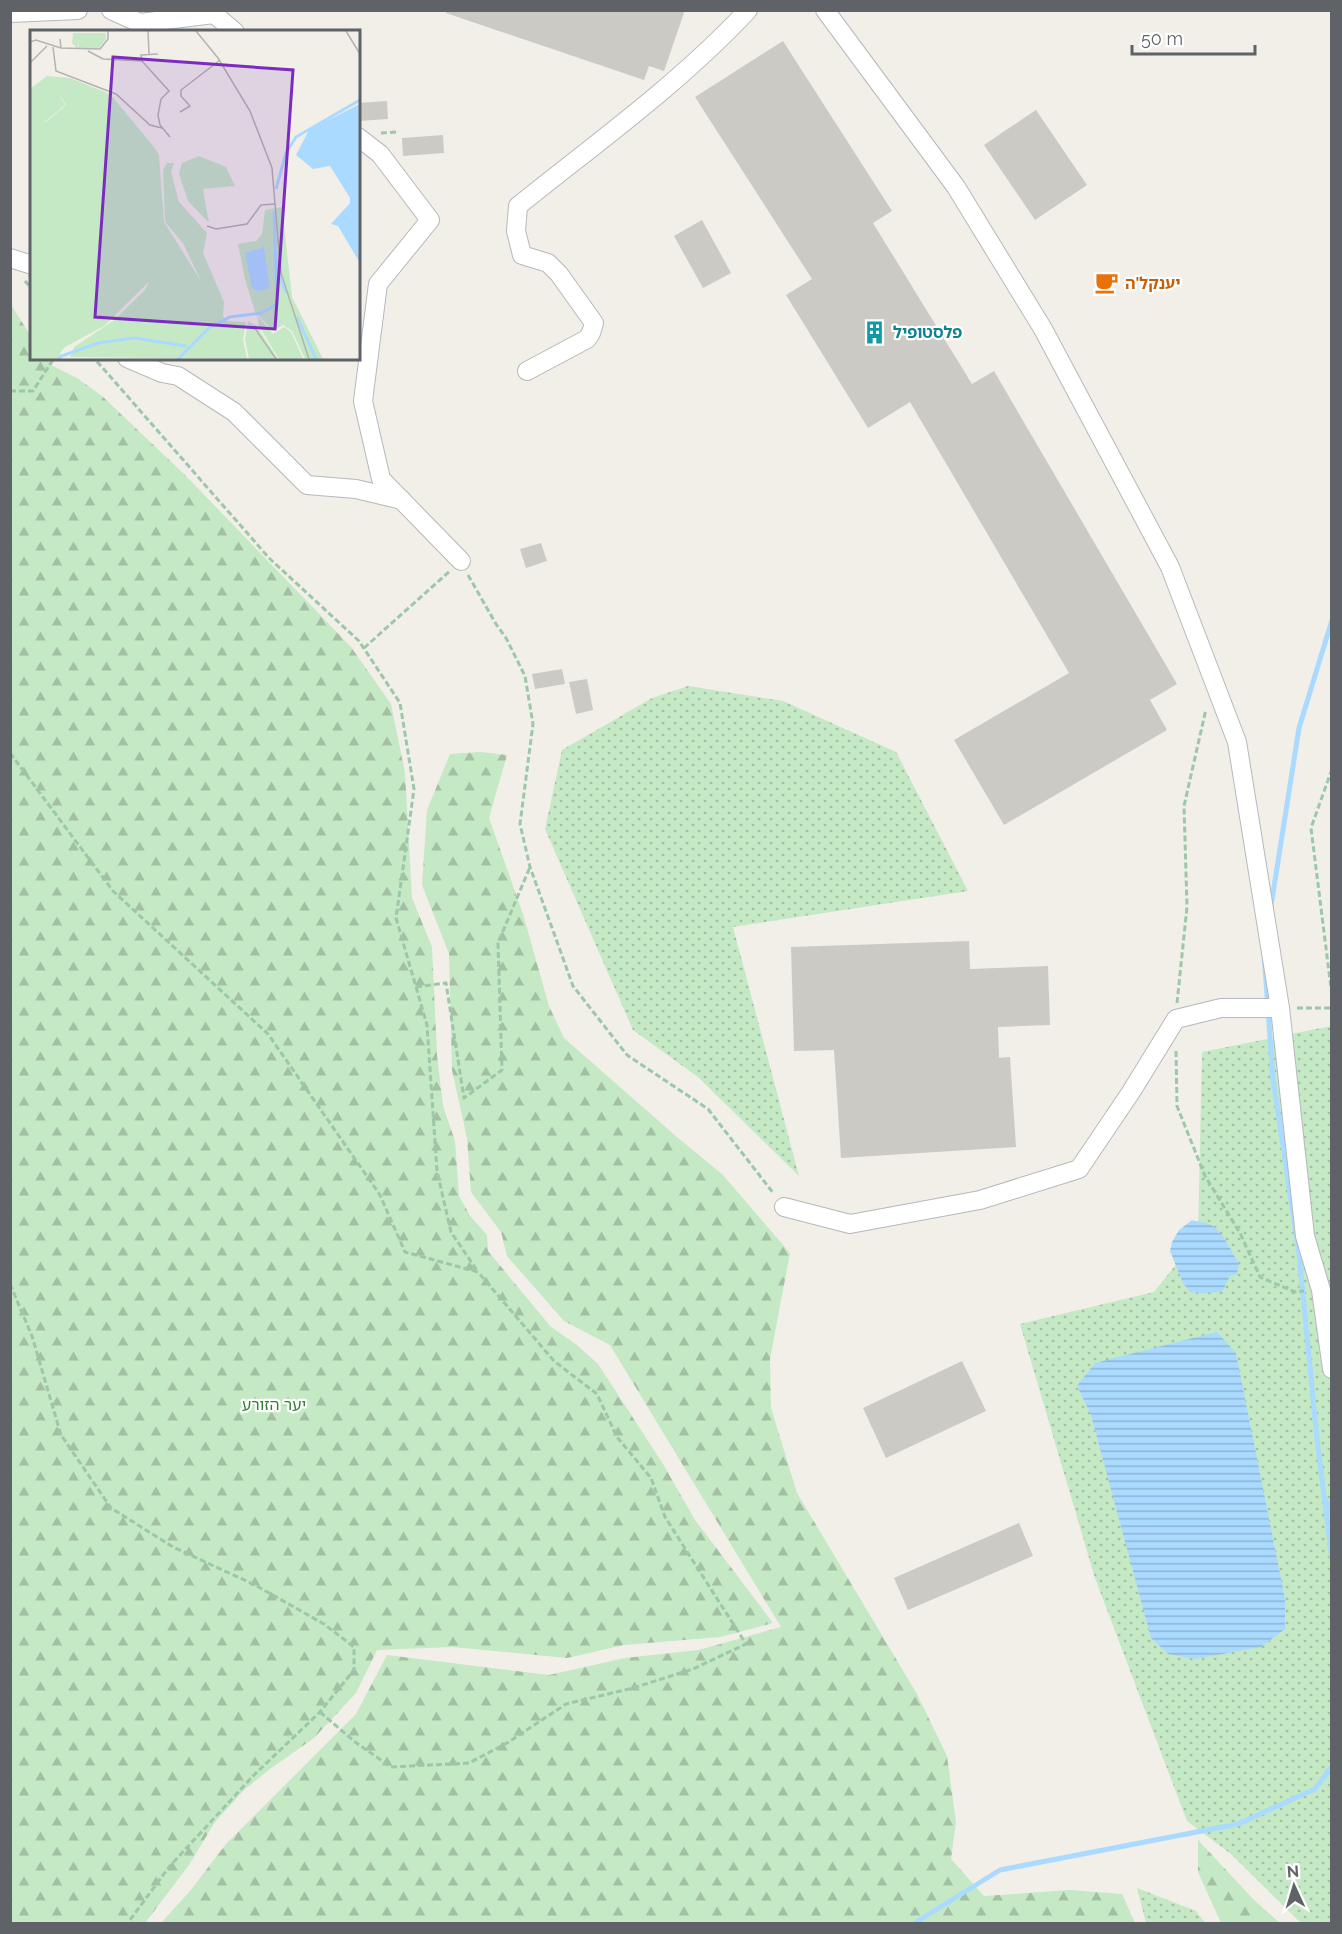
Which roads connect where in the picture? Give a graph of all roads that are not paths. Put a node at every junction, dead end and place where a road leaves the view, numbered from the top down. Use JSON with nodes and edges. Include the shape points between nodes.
{"nodes":[{"id":1,"x":78,"y":10,"type":"edge"},
{"id":2,"x":111,"y":10,"type":"edge"},
{"id":3,"x":748,"y":10,"type":"edge"},
{"id":4,"x":825,"y":10,"type":"edge"},
{"id":5,"x":214,"y":12,"type":"edge"},
{"id":6,"x":10,"y":13,"type":"edge"},
{"id":7,"x":233,"y":30,"type":"edge"},
{"id":8,"x":360,"y":139,"type":"edge"},
{"id":9,"x":10,"y":258,"type":"edge"},
{"id":10,"x":30,"y":264,"type":"edge"},
{"id":11,"x":132,"y":360,"type":"edge"},
{"id":12,"x":527,"y":371,"type":"dead end"},
{"id":13,"x":402,"y":500,"type":"junction"},
{"id":14,"x":461,"y":561,"type":"road end"},
{"id":15,"x":1280,"y":1008,"type":"junction"},
{"id":16,"x":784,"y":1207,"type":"road end"},
{"id":17,"x":1332,"y":1369,"type":"edge"}],
"edges":[{"from":1,"to":6,"type":"street"},
{"from":2,"to":5,"type":"street","via":[[140,23]]},
{"from":3,"to":12,"type":"street","via":[[672,82],[518,206],[516,231],[522,255],[548,264],[559,274],[594,323],[587,339]]},
{"from":4,"to":15,"type":"street","via":[[956,187],[1044,328],[1170,567],[1237,742]]},
{"from":5,"to":7,"type":"street"},
{"from":8,"to":13,"type":"street","via":[[380,154],[430,220],[378,284],[363,401],[381,479]]},
{"from":9,"to":10,"type":"street"},
{"from":11,"to":13,"type":"street","via":[[178,376],[234,412],[307,485],[356,489]]},
{"from":13,"to":14,"type":"street"},
{"from":15,"to":16,"type":"street","via":[[1221,1008],[1176,1019],[1079,1169],[980,1200],[850,1224]]},
{"from":15,"to":17,"type":"street","via":[[1305,1236],[1321,1290]]}]}
